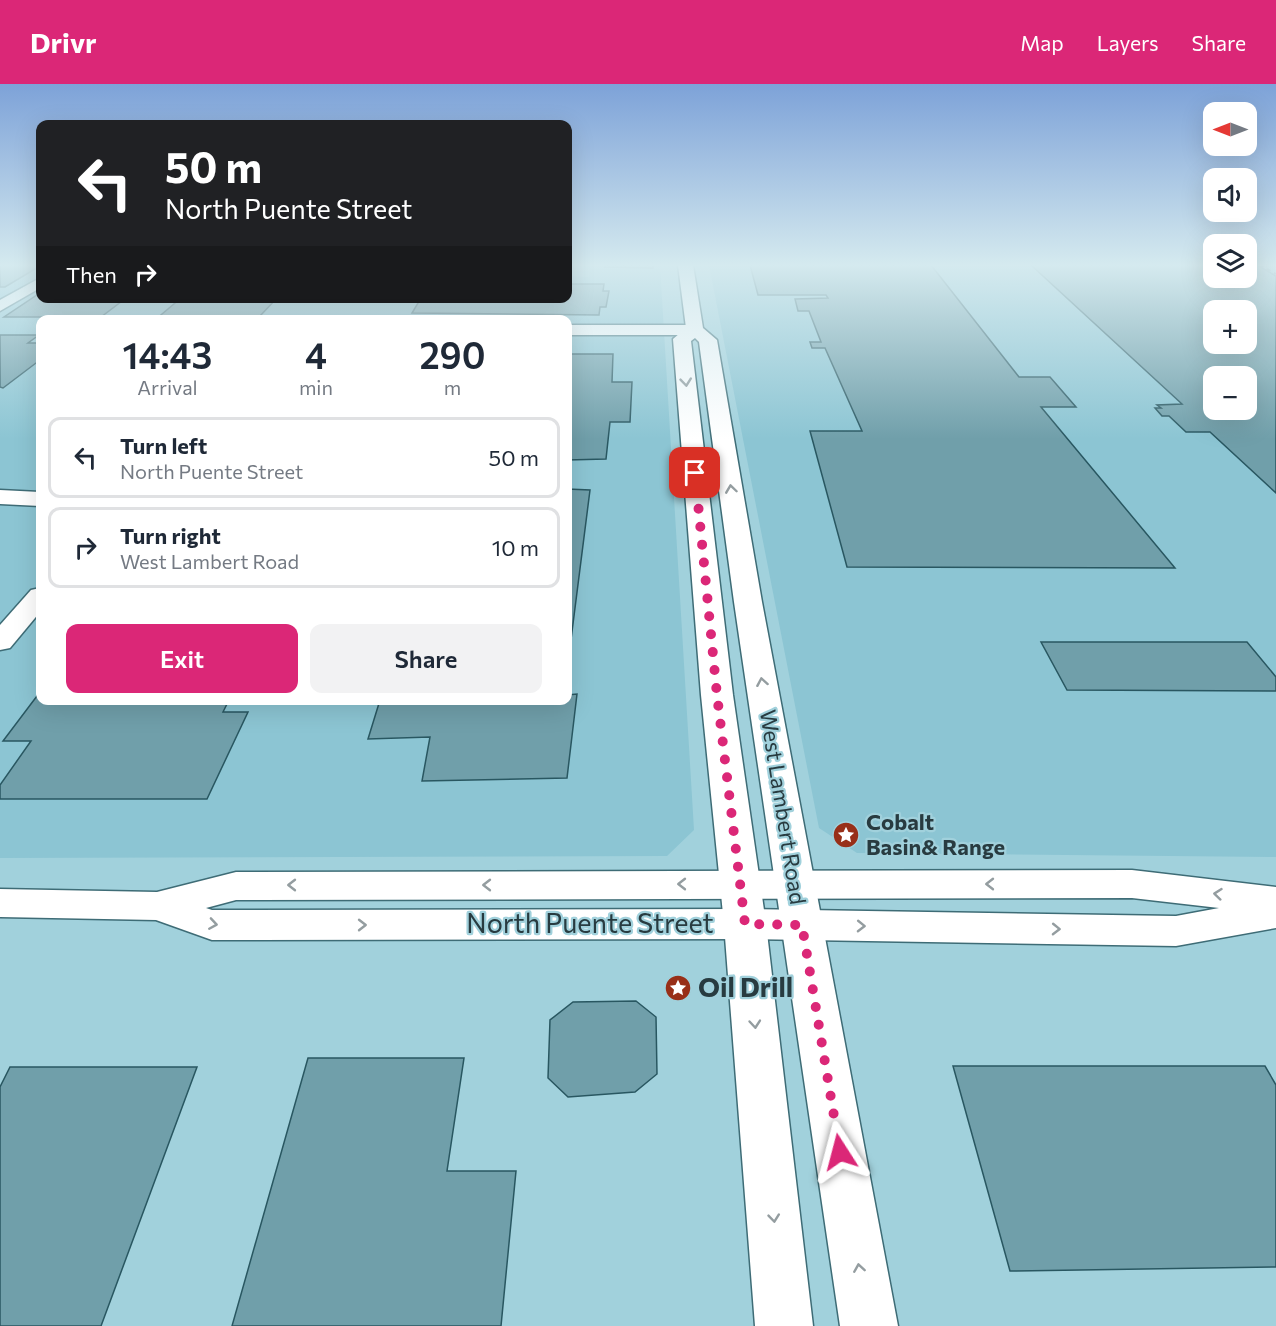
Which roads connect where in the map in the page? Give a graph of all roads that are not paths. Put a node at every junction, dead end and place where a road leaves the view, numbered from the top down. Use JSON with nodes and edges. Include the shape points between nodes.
{"nodes":[{"id":1,"x":694,"y":323,"type":"edge"},
{"id":2,"x":572,"y":330,"type":"edge"},
{"id":3,"x":695,"y":330,"type":"junction"},
{"id":4,"x":0,"y":496,"type":"edge"},
{"id":5,"x":36,"y":499,"type":"edge"},
{"id":6,"x":36,"y":601,"type":"edge"},
{"id":7,"x":0,"y":642,"type":"edge"},
{"id":8,"x":1276,"y":901,"type":"edge"},
{"id":9,"x":0,"y":903,"type":"edge"},
{"id":10,"x":743,"y":904,"type":"junction"},
{"id":11,"x":800,"y":905,"type":"junction"},
{"id":12,"x":1276,"y":913,"type":"edge"},
{"id":13,"x":784,"y":1326,"type":"edge"},
{"id":14,"x":869,"y":1326,"type":"edge"}],
"edges":[{"from":1,"to":3,"type":"main road","name":"West Lambert Road"},
{"from":2,"to":3,"type":"street"},
{"from":3,"to":10,"type":"main road","one_way":true,"via":[[682,339],[717,695]]},
{"from":11,"to":3,"type":"main road","name":"West Lambert Road","one_way":true,"via":[[708,340]]},
{"from":4,"to":5,"type":"street"},
{"from":6,"to":7,"type":"street"},
{"from":8,"to":11,"type":"street","name":"North Puente Street","one_way":true,"via":[[1132,885]]},
{"from":9,"to":10,"type":"street","name":"North Puente Street","via":[[157,906],[212,925]]},
{"from":10,"to":11,"type":"street","name":"North Puente Street"},
{"from":10,"to":13,"type":"main road","one_way":true},
{"from":11,"to":12,"type":"street","name":"North Puente Street","one_way":true,"via":[[1176,931]]},
{"from":14,"to":11,"type":"main road","name":"West Lambert Road","one_way":true}]}
